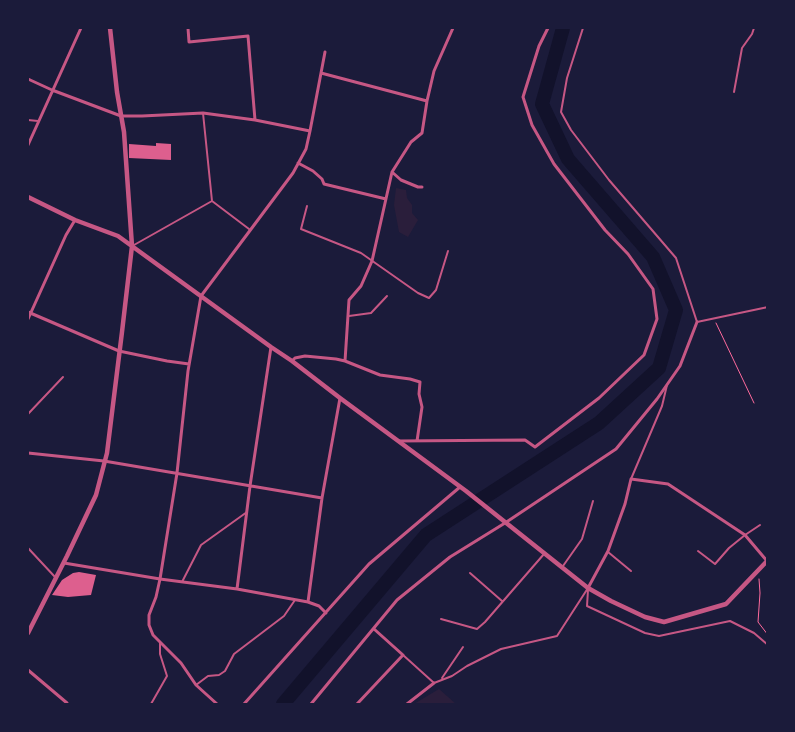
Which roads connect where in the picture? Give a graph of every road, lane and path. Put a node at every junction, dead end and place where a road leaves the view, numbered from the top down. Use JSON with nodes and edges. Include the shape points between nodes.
{"nodes":[{"id":1,"x":82,"y":28,"type":"edge"},
{"id":2,"x":110,"y":28,"type":"edge"},
{"id":3,"x":188,"y":28,"type":"edge"},
{"id":4,"x":453,"y":28,"type":"edge"},
{"id":5,"x":548,"y":28,"type":"edge"},
{"id":6,"x":583,"y":28,"type":"edge"},
{"id":7,"x":754,"y":28,"type":"edge"},
{"id":8,"x":325,"y":52,"type":"dead end"},
{"id":9,"x":321,"y":73,"type":"junction"},
{"id":10,"x":28,"y":79,"type":"edge"},
{"id":11,"x":52,"y":90,"type":"junction"},
{"id":12,"x":734,"y":92,"type":"dead end"},
{"id":13,"x":427,"y":101,"type":"junction"},
{"id":14,"x":203,"y":113,"type":"junction"},
{"id":15,"x":121,"y":116,"type":"junction"},
{"id":16,"x":28,"y":120,"type":"edge"},
{"id":17,"x":255,"y":120,"type":"junction"},
{"id":18,"x":38,"y":121,"type":"junction"},
{"id":19,"x":310,"y":130,"type":"junction"},
{"id":20,"x":28,"y":145,"type":"edge"},
{"id":21,"x":298,"y":163,"type":"junction"},
{"id":22,"x":392,"y":172,"type":"junction"},
{"id":23,"x":422,"y":187,"type":"dead end"},
{"id":24,"x":28,"y":197,"type":"edge"},
{"id":25,"x":386,"y":199,"type":"junction"},
{"id":26,"x":212,"y":201,"type":"junction"},
{"id":27,"x":307,"y":206,"type":"dead end"},
{"id":28,"x":75,"y":220,"type":"junction"},
{"id":29,"x":250,"y":230,"type":"junction"},
{"id":30,"x":132,"y":246,"type":"junction"},
{"id":31,"x":448,"y":251,"type":"dead end"},
{"id":32,"x":372,"y":261,"type":"junction"},
{"id":33,"x":201,"y":296,"type":"junction"},
{"id":34,"x":386,"y":296,"type":"dead end"},
{"id":35,"x":768,"y":307,"type":"edge"},
{"id":36,"x":29,"y":312,"type":"edge"},
{"id":37,"x":348,"y":317,"type":"junction"},
{"id":38,"x":714,"y":318,"type":"junction"},
{"id":39,"x":28,"y":320,"type":"edge"},
{"id":40,"x":697,"y":322,"type":"junction"},
{"id":41,"x":271,"y":347,"type":"junction"},
{"id":42,"x":119,"y":351,"type":"junction"},
{"id":43,"x":292,"y":361,"type":"junction"},
{"id":44,"x":345,"y":361,"type":"junction"},
{"id":45,"x":189,"y":364,"type":"junction"},
{"id":46,"x":63,"y":377,"type":"dead end"},
{"id":47,"x":668,"y":383,"type":"junction"},
{"id":48,"x":340,"y":398,"type":"junction"},
{"id":49,"x":754,"y":403,"type":"dead end"},
{"id":50,"x":28,"y":414,"type":"edge"},
{"id":51,"x":397,"y":441,"type":"junction"},
{"id":52,"x":417,"y":441,"type":"junction"},
{"id":53,"x":28,"y":453,"type":"edge"},
{"id":54,"x":104,"y":461,"type":"junction"},
{"id":55,"x":177,"y":473,"type":"junction"},
{"id":56,"x":631,"y":479,"type":"junction"},
{"id":57,"x":250,"y":486,"type":"junction"},
{"id":58,"x":460,"y":487,"type":"junction"},
{"id":59,"x":322,"y":498,"type":"junction"},
{"id":60,"x":593,"y":501,"type":"dead end"},
{"id":61,"x":246,"y":512,"type":"junction"},
{"id":62,"x":505,"y":523,"type":"junction"},
{"id":63,"x":760,"y":525,"type":"dead end"},
{"id":64,"x":745,"y":535,"type":"junction"},
{"id":65,"x":28,"y":548,"type":"edge"},
{"id":66,"x":608,"y":551,"type":"junction"},
{"id":67,"x":698,"y":551,"type":"dead end"},
{"id":68,"x":544,"y":553,"type":"junction"},
{"id":69,"x":767,"y":561,"type":"edge"},
{"id":70,"x":64,"y":563,"type":"junction"},
{"id":71,"x":562,"y":568,"type":"junction"},
{"id":72,"x":759,"y":570,"type":"junction"},
{"id":73,"x":631,"y":571,"type":"dead end"},
{"id":74,"x":470,"y":573,"type":"dead end"},
{"id":75,"x":56,"y":578,"type":"junction"},
{"id":76,"x":160,"y":579,"type":"junction"},
{"id":77,"x":182,"y":582,"type":"junction"},
{"id":78,"x":588,"y":588,"type":"junction"},
{"id":79,"x":237,"y":589,"type":"junction"},
{"id":80,"x":295,"y":600,"type":"junction"},
{"id":81,"x":308,"y":602,"type":"junction"},
{"id":82,"x":502,"y":602,"type":"junction"},
{"id":83,"x":326,"y":613,"type":"junction"},
{"id":84,"x":441,"y":619,"type":"dead end"},
{"id":85,"x":374,"y":629,"type":"junction"},
{"id":86,"x":28,"y":633,"type":"edge"},
{"id":87,"x":768,"y":635,"type":"edge"},
{"id":88,"x":160,"y":643,"type":"junction"},
{"id":89,"x":768,"y":645,"type":"edge"},
{"id":90,"x":463,"y":647,"type":"dead end"},
{"id":91,"x":403,"y":654,"type":"junction"},
{"id":92,"x":28,"y":670,"type":"edge"},
{"id":93,"x":442,"y":680,"type":"junction"},
{"id":94,"x":434,"y":683,"type":"junction"},
{"id":95,"x":196,"y":684,"type":"junction"},
{"id":96,"x":67,"y":704,"type":"edge"},
{"id":97,"x":151,"y":704,"type":"edge"},
{"id":98,"x":217,"y":704,"type":"edge"},
{"id":99,"x":244,"y":704,"type":"edge"},
{"id":100,"x":313,"y":704,"type":"edge"},
{"id":101,"x":357,"y":704,"type":"edge"},
{"id":102,"x":407,"y":704,"type":"edge"}],
"edges":[{"from":1,"to":11,"type":"street"},
{"from":2,"to":15,"type":"street"},
{"from":3,"to":17,"type":"street","via":[[189,42],[248,36]]},
{"from":4,"to":13,"type":"street","via":[[434,71]]},
{"from":5,"to":52,"type":"street","via":[[538,46],[523,97],[532,126],[554,164],[653,288],[657,319],[644,355],[599,398],[535,447],[525,440]]},
{"from":6,"to":40,"type":"lane","via":[[567,78],[561,112],[609,180],[676,258]]},
{"from":7,"to":12,"type":"lane","via":[[742,48]]},
{"from":8,"to":9,"type":"street"},
{"from":9,"to":13,"type":"street"},
{"from":9,"to":19,"type":"street"},
{"from":10,"to":11,"type":"street"},
{"from":11,"to":15,"type":"street"},
{"from":11,"to":18,"type":"street"},
{"from":13,"to":22,"type":"street","via":[[422,133],[411,142]]},
{"from":14,"to":15,"type":"street"},
{"from":14,"to":17,"type":"street"},
{"from":14,"to":26,"type":"lane"},
{"from":15,"to":30,"type":"street"},
{"from":16,"to":18,"type":"lane"},
{"from":17,"to":19,"type":"street"},
{"from":18,"to":20,"type":"street"},
{"from":19,"to":21,"type":"street","via":[[306,149]]},
{"from":21,"to":25,"type":"street","via":[[322,179],[324,184]]},
{"from":21,"to":29,"type":"street"},
{"from":22,"to":23,"type":"street","via":[[402,180]]},
{"from":22,"to":25,"type":"street"},
{"from":24,"to":28,"type":"street"},
{"from":25,"to":32,"type":"street"},
{"from":26,"to":29,"type":"lane"},
{"from":26,"to":30,"type":"lane"},
{"from":27,"to":32,"type":"lane","via":[[301,230],[361,253]]},
{"from":28,"to":30,"type":"street","via":[[118,236]]},
{"from":28,"to":36,"type":"street"},
{"from":29,"to":33,"type":"street"},
{"from":30,"to":33,"type":"street"},
{"from":30,"to":42,"type":"street"},
{"from":31,"to":32,"type":"lane","via":[[436,290],[428,298]]},
{"from":32,"to":37,"type":"street","via":[[361,286],[349,300]]},
{"from":33,"to":41,"type":"street"},
{"from":33,"to":45,"type":"street"},
{"from":34,"to":37,"type":"lane","via":[[371,313]]},
{"from":35,"to":38,"type":"lane"},
{"from":36,"to":39,"type":"street"},
{"from":36,"to":42,"type":"street"},
{"from":37,"to":44,"type":"street"},
{"from":38,"to":40,"type":"lane"},
{"from":38,"to":49,"type":"path"},
{"from":40,"to":47,"type":"street","via":[[680,366]]},
{"from":41,"to":43,"type":"street"},
{"from":41,"to":57,"type":"street"},
{"from":42,"to":45,"type":"street"},
{"from":42,"to":54,"type":"street"},
{"from":43,"to":44,"type":"street","via":[[305,356]]},
{"from":43,"to":48,"type":"street"},
{"from":44,"to":52,"type":"street","via":[[380,375],[420,382],[422,407]]},
{"from":45,"to":55,"type":"street"},
{"from":46,"to":50,"type":"lane"},
{"from":47,"to":56,"type":"lane","via":[[662,406]]},
{"from":47,"to":62,"type":"street","via":[[616,449]]},
{"from":48,"to":51,"type":"street"},
{"from":48,"to":59,"type":"street"},
{"from":51,"to":52,"type":"street"},
{"from":51,"to":58,"type":"street"},
{"from":53,"to":54,"type":"street"},
{"from":54,"to":55,"type":"street"},
{"from":54,"to":70,"type":"street","via":[[96,494]]},
{"from":55,"to":57,"type":"street"},
{"from":55,"to":76,"type":"street"},
{"from":56,"to":64,"type":"street","via":[[668,484]]},
{"from":56,"to":66,"type":"street"},
{"from":57,"to":59,"type":"street"},
{"from":57,"to":61,"type":"street"},
{"from":58,"to":62,"type":"street"},
{"from":58,"to":83,"type":"street","via":[[369,564]]},
{"from":59,"to":81,"type":"street"},
{"from":60,"to":71,"type":"lane","via":[[582,539]]},
{"from":61,"to":77,"type":"lane","via":[[201,545]]},
{"from":61,"to":79,"type":"street"},
{"from":62,"to":68,"type":"street"},
{"from":62,"to":85,"type":"street","via":[[450,557],[398,600]]},
{"from":63,"to":64,"type":"lane"},
{"from":64,"to":67,"type":"lane","via":[[715,564]]},
{"from":64,"to":69,"type":"street"},
{"from":65,"to":75,"type":"lane"},
{"from":66,"to":73,"type":"lane"},
{"from":66,"to":78,"type":"street"},
{"from":68,"to":71,"type":"street"},
{"from":68,"to":82,"type":"lane"},
{"from":69,"to":72,"type":"street"},
{"from":70,"to":75,"type":"street"},
{"from":70,"to":76,"type":"street"},
{"from":71,"to":78,"type":"street"},
{"from":72,"to":78,"type":"street","via":[[726,604],[664,622],[636,613]]},
{"from":72,"to":87,"type":"path","via":[[758,622]]},
{"from":74,"to":82,"type":"lane"},
{"from":75,"to":86,"type":"street"},
{"from":76,"to":77,"type":"street"},
{"from":76,"to":88,"type":"street","via":[[149,615],[152,635]]},
{"from":77,"to":79,"type":"street"},
{"from":78,"to":89,"type":"lane","via":[[587,606],[645,633],[659,636],[730,621],[754,633]]},
{"from":78,"to":93,"type":"lane","via":[[557,636],[500,649]]},
{"from":79,"to":80,"type":"street"},
{"from":80,"to":81,"type":"street"},
{"from":80,"to":95,"type":"lane","via":[[284,616],[234,654],[226,670]]},
{"from":81,"to":83,"type":"street"},
{"from":82,"to":84,"type":"lane","via":[[477,629]]},
{"from":83,"to":99,"type":"street"},
{"from":85,"to":91,"type":"street"},
{"from":85,"to":100,"type":"street"},
{"from":88,"to":95,"type":"street","via":[[181,662]]},
{"from":88,"to":97,"type":"lane","via":[[160,654],[168,676]]},
{"from":90,"to":93,"type":"lane"},
{"from":91,"to":94,"type":"lane"},
{"from":91,"to":101,"type":"street"},
{"from":92,"to":96,"type":"street"},
{"from":93,"to":94,"type":"lane"},
{"from":94,"to":102,"type":"street"},
{"from":95,"to":98,"type":"street"}]}
